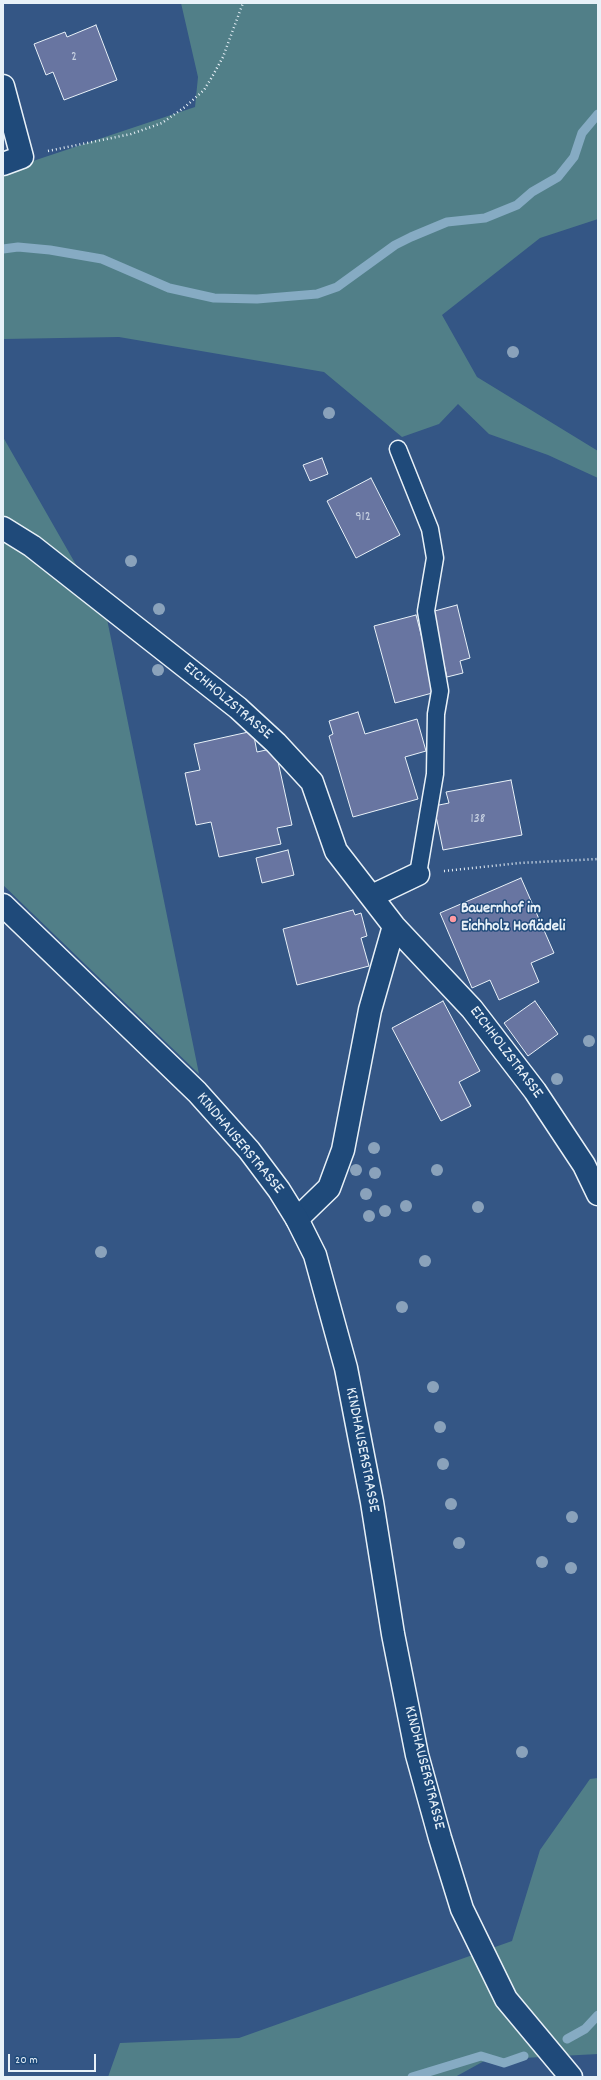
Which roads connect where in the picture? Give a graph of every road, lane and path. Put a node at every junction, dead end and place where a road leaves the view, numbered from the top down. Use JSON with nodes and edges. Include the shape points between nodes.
{"nodes":[{"id":1,"x":243,"y":3,"type":"edge"},
{"id":2,"x":3,"y":86,"type":"edge"},
{"id":3,"x":12,"y":160,"type":"edge"},
{"id":4,"x":398,"y":449,"type":"dead end"},
{"id":5,"x":3,"y":528,"type":"edge"},
{"id":6,"x":598,"y":859,"type":"edge"},
{"id":7,"x":418,"y":874,"type":"junction"},
{"id":8,"x":372,"y":896,"type":"junction"},
{"id":9,"x":3,"y":905,"type":"edge"},
{"id":10,"x":394,"y":926,"type":"junction"},
{"id":11,"x":598,"y":1194,"type":"edge"},
{"id":12,"x":297,"y":1219,"type":"junction"},
{"id":13,"x":571,"y":2077,"type":"edge"}],
"edges":[{"from":1,"to":3,"type":"path","via":[[212,77],[204,90],[180,111],[162,123],[131,134]]},
{"from":2,"to":3,"type":"street"},
{"from":4,"to":7,"type":"lane","via":[[430,529],[435,558],[426,611],[440,691],[436,714],[435,774]]},
{"from":5,"to":8,"type":"street","name":"EICHHOLZSTRASSE","via":[[32,546],[238,708],[276,743],[312,782],[336,851]]},
{"from":6,"to":7,"type":"path","via":[[520,863]]},
{"from":7,"to":8,"type":"street"},
{"from":8,"to":10,"type":"street","name":"EICHHOLZSTRASSE"},
{"from":9,"to":12,"type":"street","name":"KINDHAUSERSTRASSE","via":[[196,1092],[248,1150],[279,1190]]},
{"from":10,"to":11,"type":"street","name":"EICHHOLZSTRASSE","via":[[472,1009],[535,1091],[584,1165]]},
{"from":10,"to":12,"type":"street","via":[[370,1010],[343,1150],[329,1188]]},
{"from":12,"to":13,"type":"street","name":"KINDHAUSERSTRASSE","via":[[315,1255],[346,1368],[417,1755],[462,1909],[506,1999]]}]}
